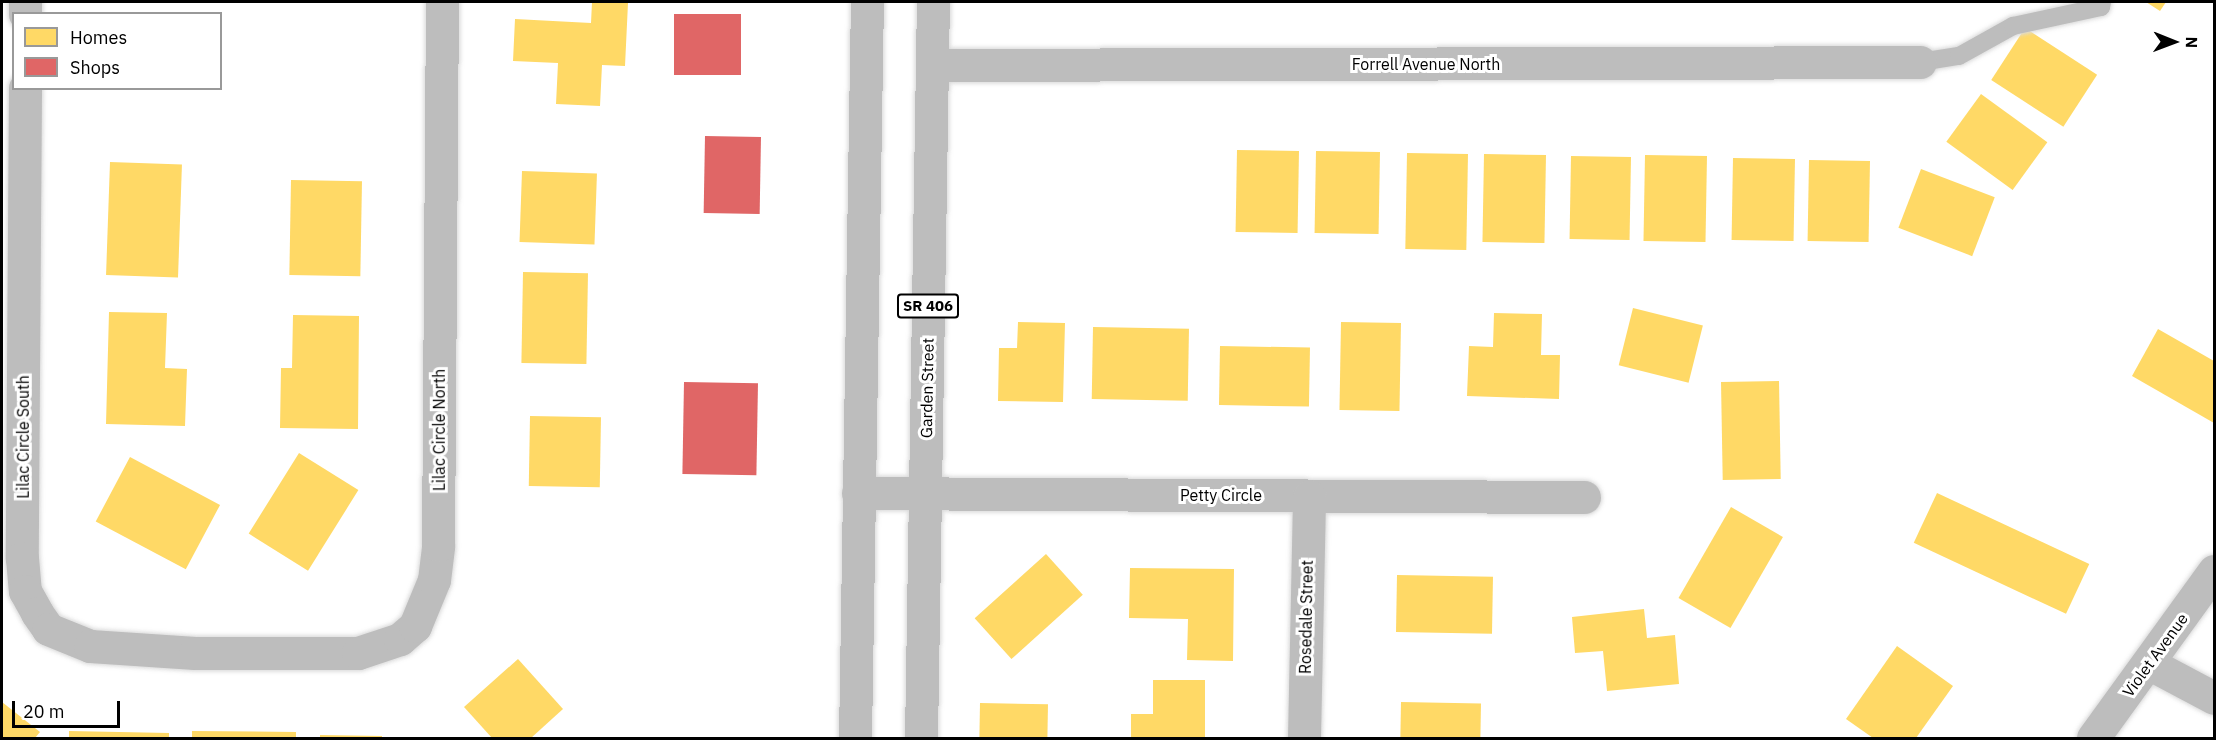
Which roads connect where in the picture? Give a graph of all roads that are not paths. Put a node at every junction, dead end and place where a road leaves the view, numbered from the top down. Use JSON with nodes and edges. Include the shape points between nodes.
{"nodes":[{"id":1,"x":442,"y":2,"type":"edge"},
{"id":2,"x":867,"y":2,"type":"edge"},
{"id":3,"x":933,"y":2,"type":"edge"},
{"id":4,"x":2102,"y":2,"type":"edge"},
{"id":5,"x":1920,"y":62,"type":"joint"},
{"id":6,"x":932,"y":65,"type":"junction"},
{"id":7,"x":25,"y":90,"type":"edge"},
{"id":8,"x":858,"y":493,"type":"junction"},
{"id":9,"x":925,"y":493,"type":"junction"},
{"id":10,"x":1309,"y":496,"type":"junction"},
{"id":11,"x":1584,"y":498,"type":"dead end"},
{"id":12,"x":2214,"y":571,"type":"edge"},
{"id":13,"x":195,"y":653,"type":"joint"},
{"id":14,"x":2150,"y":664,"type":"junction"},
{"id":15,"x":2214,"y":698,"type":"edge"},
{"id":16,"x":855,"y":738,"type":"edge"},
{"id":17,"x":921,"y":738,"type":"edge"},
{"id":18,"x":1304,"y":738,"type":"edge"},
{"id":19,"x":2093,"y":738,"type":"edge"}],
"edges":[{"from":1,"to":13,"type":"street","name":"Lilac Circle North","via":[[438,545],[434,580],[425,607],[415,626],[400,639],[358,653]]},
{"from":2,"to":8,"type":"street"},
{"from":3,"to":6,"type":"street","name":"Garden Street","number":"SR 406"},
{"from":4,"to":5,"type":"lane","via":[[2101,7],[2013,26],[1959,56]]},
{"from":5,"to":6,"type":"street","name":"Forrell Avenue North"},
{"from":6,"to":9,"type":"street","name":"Garden Street","number":"SR 406"},
{"from":7,"to":13,"type":"street","name":"Lilac Circle South","via":[[25,591],[48,629],[68,640],[90,646]]},
{"from":8,"to":9,"type":"street","name":"Petty Circle"},
{"from":8,"to":16,"type":"street"},
{"from":9,"to":10,"type":"street","name":"Petty Circle"},
{"from":9,"to":17,"type":"street","name":"Garden Street","number":"SR 406"},
{"from":10,"to":11,"type":"street","name":"Petty Circle"},
{"from":10,"to":18,"type":"street","name":"Rosedale Street"},
{"from":12,"to":14,"type":"street","name":"Violet Avenue"},
{"from":14,"to":15,"type":"street"},
{"from":14,"to":19,"type":"street","name":"Violet Avenue"}]}
